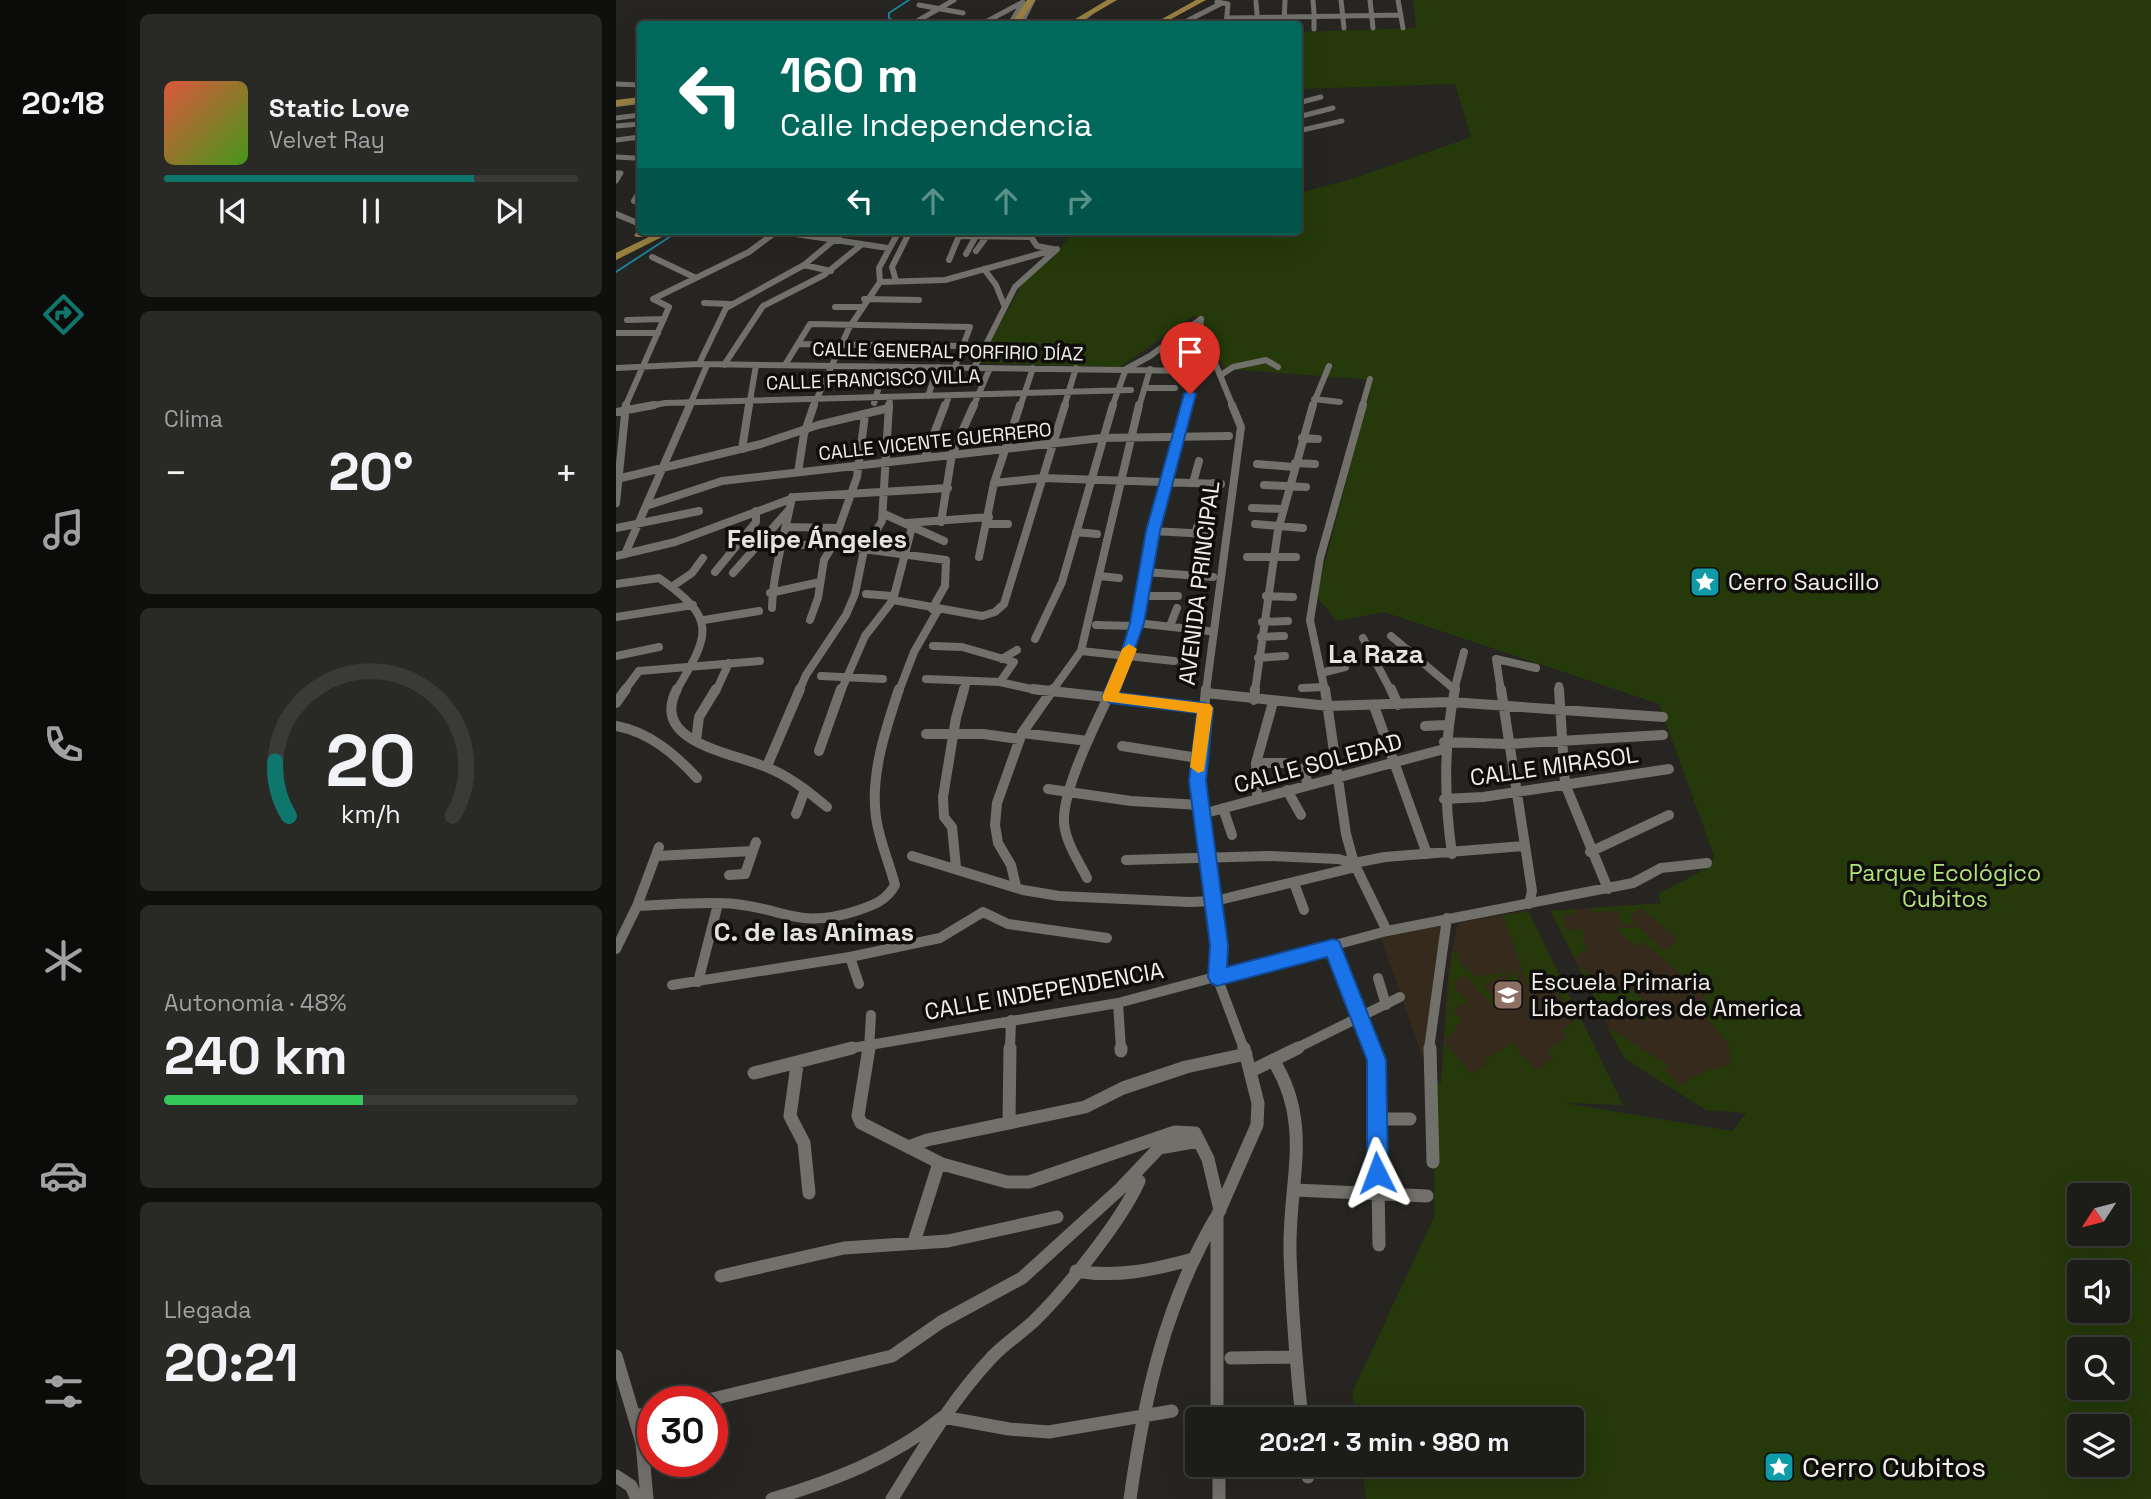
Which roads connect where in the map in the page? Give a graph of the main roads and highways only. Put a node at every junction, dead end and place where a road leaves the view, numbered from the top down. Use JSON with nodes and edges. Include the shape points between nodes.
{"nodes":[{"id":1,"x":1096,"y":0,"type":"edge"},
{"id":2,"x":1114,"y":0,"type":"edge"},
{"id":3,"x":1202,"y":0,"type":"edge"},
{"id":4,"x":1028,"y":1,"type":"edge"},
{"id":5,"x":1218,"y":1,"type":"edge"},
{"id":6,"x":1015,"y":21,"type":"edge"},
{"id":7,"x":1061,"y":21,"type":"edge"},
{"id":8,"x":1078,"y":21,"type":"edge"},
{"id":9,"x":1163,"y":21,"type":"edge"},
{"id":10,"x":1178,"y":21,"type":"edge"},
{"id":11,"x":637,"y":100,"type":"edge"},
{"id":12,"x":616,"y":104,"type":"edge"},
{"id":13,"x":637,"y":233,"type":"edge"},
{"id":14,"x":661,"y":235,"type":"edge"},
{"id":15,"x":616,"y":246,"type":"edge"},
{"id":16,"x":616,"y":257,"type":"edge"}],
"edges":[{"from":1,"to":7,"type":"main road"},
{"from":2,"to":8,"type":"main road"},
{"from":3,"to":9,"type":"main road"},
{"from":4,"to":6,"type":"main road"},
{"from":5,"to":10,"type":"main road"},
{"from":11,"to":12,"type":"main road"},
{"from":13,"to":15,"type":"main road"},
{"from":14,"to":16,"type":"main road"}]}
